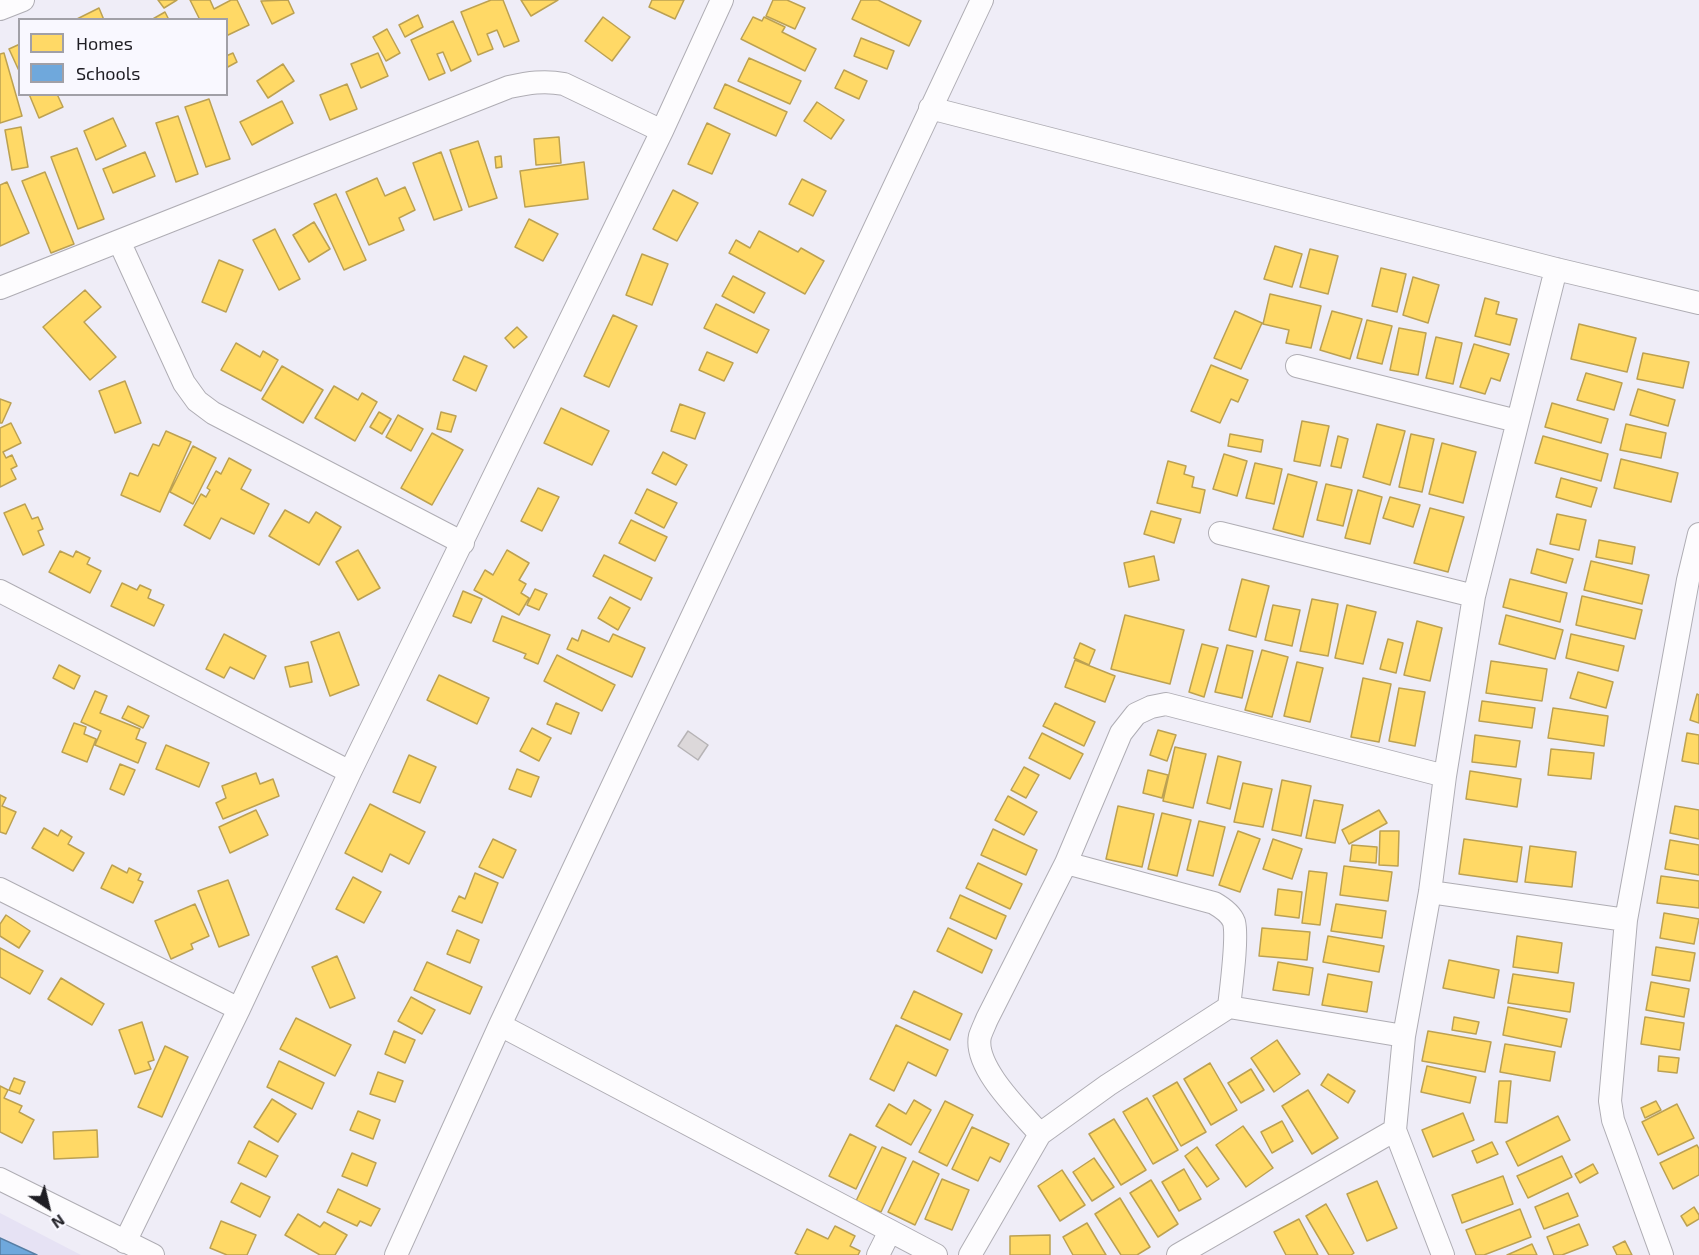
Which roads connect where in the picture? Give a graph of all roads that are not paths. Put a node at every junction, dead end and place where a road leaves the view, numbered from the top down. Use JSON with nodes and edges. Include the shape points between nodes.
{"nodes":[{"id":1,"x":23,"y":0,"type":"edge"},
{"id":2,"x":722,"y":0,"type":"edge"},
{"id":3,"x":982,"y":0,"type":"edge"},
{"id":4,"x":0,"y":9,"type":"edge"},
{"id":5,"x":930,"y":108,"type":"junction"},
{"id":6,"x":662,"y":130,"type":"junction"},
{"id":7,"x":119,"y":241,"type":"junction"},
{"id":8,"x":1556,"y":269,"type":"junction"},
{"id":9,"x":0,"y":288,"type":"edge"},
{"id":10,"x":1699,"y":303,"type":"edge"},
{"id":11,"x":1297,"y":366,"type":"dead end"},
{"id":12,"x":1517,"y":421,"type":"junction"},
{"id":13,"x":1220,"y":533,"type":"dead end"},
{"id":14,"x":1699,"y":534,"type":"edge"},
{"id":15,"x":463,"y":543,"type":"junction"},
{"id":16,"x":1693,"y":581,"type":"edge"},
{"id":17,"x":0,"y":591,"type":"edge"},
{"id":18,"x":1474,"y":596,"type":"junction"},
{"id":19,"x":350,"y":772,"type":"junction"},
{"id":20,"x":1445,"y":776,"type":"junction"},
{"id":21,"x":1066,"y":863,"type":"junction"},
{"id":22,"x":0,"y":889,"type":"edge"},
{"id":23,"x":1430,"y":892,"type":"junction"},
{"id":24,"x":1626,"y":920,"type":"junction"},
{"id":25,"x":1229,"y":1007,"type":"junction"},
{"id":26,"x":239,"y":1009,"type":"junction"},
{"id":27,"x":500,"y":1025,"type":"junction"},
{"id":28,"x":1404,"y":1036,"type":"junction"},
{"id":29,"x":1395,"y":1130,"type":"junction"},
{"id":30,"x":1040,"y":1134,"type":"junction"},
{"id":31,"x":0,"y":1179,"type":"edge"},
{"id":32,"x":890,"y":1231,"type":"junction"},
{"id":33,"x":126,"y":1242,"type":"junction"},
{"id":34,"x":153,"y":1255,"type":"edge"},
{"id":35,"x":396,"y":1255,"type":"edge"},
{"id":36,"x":878,"y":1255,"type":"edge"},
{"id":37,"x":936,"y":1255,"type":"edge"},
{"id":38,"x":970,"y":1255,"type":"edge"},
{"id":39,"x":1178,"y":1255,"type":"edge"},
{"id":40,"x":1443,"y":1255,"type":"edge"},
{"id":41,"x":1662,"y":1255,"type":"edge"}],
"edges":[{"from":1,"to":4,"type":"street"},
{"from":2,"to":6,"type":"street"},
{"from":3,"to":5,"type":"street"},
{"from":5,"to":8,"type":"street"},
{"from":5,"to":27,"type":"street"},
{"from":6,"to":7,"type":"street","via":[[564,84],[550,81],[509,87]]},
{"from":6,"to":15,"type":"street"},
{"from":7,"to":9,"type":"street"},
{"from":7,"to":15,"type":"street","via":[[183,383],[196,401]]},
{"from":8,"to":10,"type":"street"},
{"from":8,"to":12,"type":"street"},
{"from":11,"to":12,"type":"street"},
{"from":12,"to":18,"type":"street"},
{"from":13,"to":18,"type":"street"},
{"from":14,"to":16,"type":"street"},
{"from":15,"to":19,"type":"street"},
{"from":16,"to":24,"type":"street"},
{"from":17,"to":19,"type":"street"},
{"from":18,"to":20,"type":"street"},
{"from":19,"to":26,"type":"street"},
{"from":20,"to":21,"type":"street","via":[[1166,704],[1152,707],[1136,714],[1121,733]]},
{"from":20,"to":23,"type":"street"},
{"from":21,"to":25,"type":"street","via":[[1214,903],[1224,910],[1234,920],[1235,934]]},
{"from":21,"to":30,"type":"street","via":[[980,1038],[983,1059],[994,1080]]},
{"from":22,"to":26,"type":"street"},
{"from":23,"to":24,"type":"street"},
{"from":23,"to":28,"type":"street"},
{"from":24,"to":41,"type":"street","via":[[1610,1101],[1613,1120]]},
{"from":25,"to":28,"type":"street"},
{"from":25,"to":30,"type":"street"},
{"from":26,"to":33,"type":"street"},
{"from":27,"to":32,"type":"street"},
{"from":27,"to":35,"type":"street"},
{"from":28,"to":29,"type":"street"},
{"from":29,"to":39,"type":"street"},
{"from":29,"to":40,"type":"street"},
{"from":30,"to":38,"type":"street"},
{"from":31,"to":33,"type":"street"},
{"from":32,"to":36,"type":"street"},
{"from":32,"to":37,"type":"street"},
{"from":33,"to":34,"type":"street"}]}
